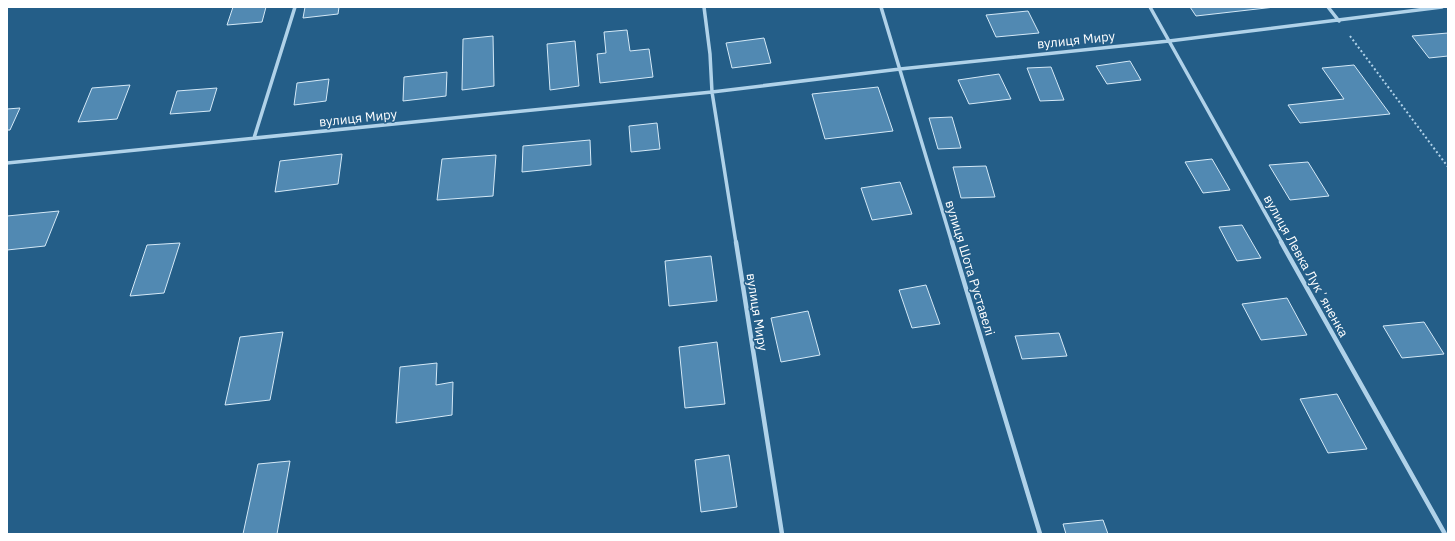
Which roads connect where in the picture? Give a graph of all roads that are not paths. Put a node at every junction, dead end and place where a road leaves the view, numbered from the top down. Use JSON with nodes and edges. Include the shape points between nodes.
{"nodes":[{"id":1,"x":294,"y":7,"type":"edge"},
{"id":2,"x":704,"y":7,"type":"edge"},
{"id":3,"x":881,"y":7,"type":"edge"},
{"id":4,"x":1150,"y":7,"type":"edge"},
{"id":5,"x":1328,"y":7,"type":"edge"},
{"id":6,"x":1442,"y":7,"type":"edge"},
{"id":7,"x":1339,"y":21,"type":"junction"},
{"id":8,"x":1169,"y":41,"type":"junction"},
{"id":9,"x":900,"y":69,"type":"junction"},
{"id":10,"x":712,"y":92,"type":"junction"},
{"id":11,"x":254,"y":138,"type":"junction"},
{"id":12,"x":7,"y":163,"type":"edge"},
{"id":13,"x":782,"y":534,"type":"edge"},
{"id":14,"x":1040,"y":534,"type":"edge"},
{"id":15,"x":1445,"y":534,"type":"edge"}],
"edges":[{"from":1,"to":11,"type":"street"},
{"from":2,"to":10,"type":"street","name":"вулиця Миру"},
{"from":3,"to":9,"type":"street","name":"вулиця Шота Руставелі"},
{"from":4,"to":8,"type":"street","name":"вулиця Левка Лукʼяненка"},
{"from":5,"to":7,"type":"street"},
{"from":6,"to":7,"type":"street","name":"вулиця Миру"},
{"from":7,"to":8,"type":"street","name":"вулиця Миру"},
{"from":8,"to":9,"type":"street","name":"вулиця Миру"},
{"from":8,"to":15,"type":"street","name":"вулиця Левка Лукʼяненка"},
{"from":9,"to":10,"type":"street","name":"вулиця Миру"},
{"from":9,"to":14,"type":"street","name":"вулиця Шота Руставелі"},
{"from":10,"to":11,"type":"street","name":"вулиця Миру"},
{"from":10,"to":13,"type":"street","name":"вулиця Миру"},
{"from":11,"to":12,"type":"street","name":"вулиця Миру"}]}
